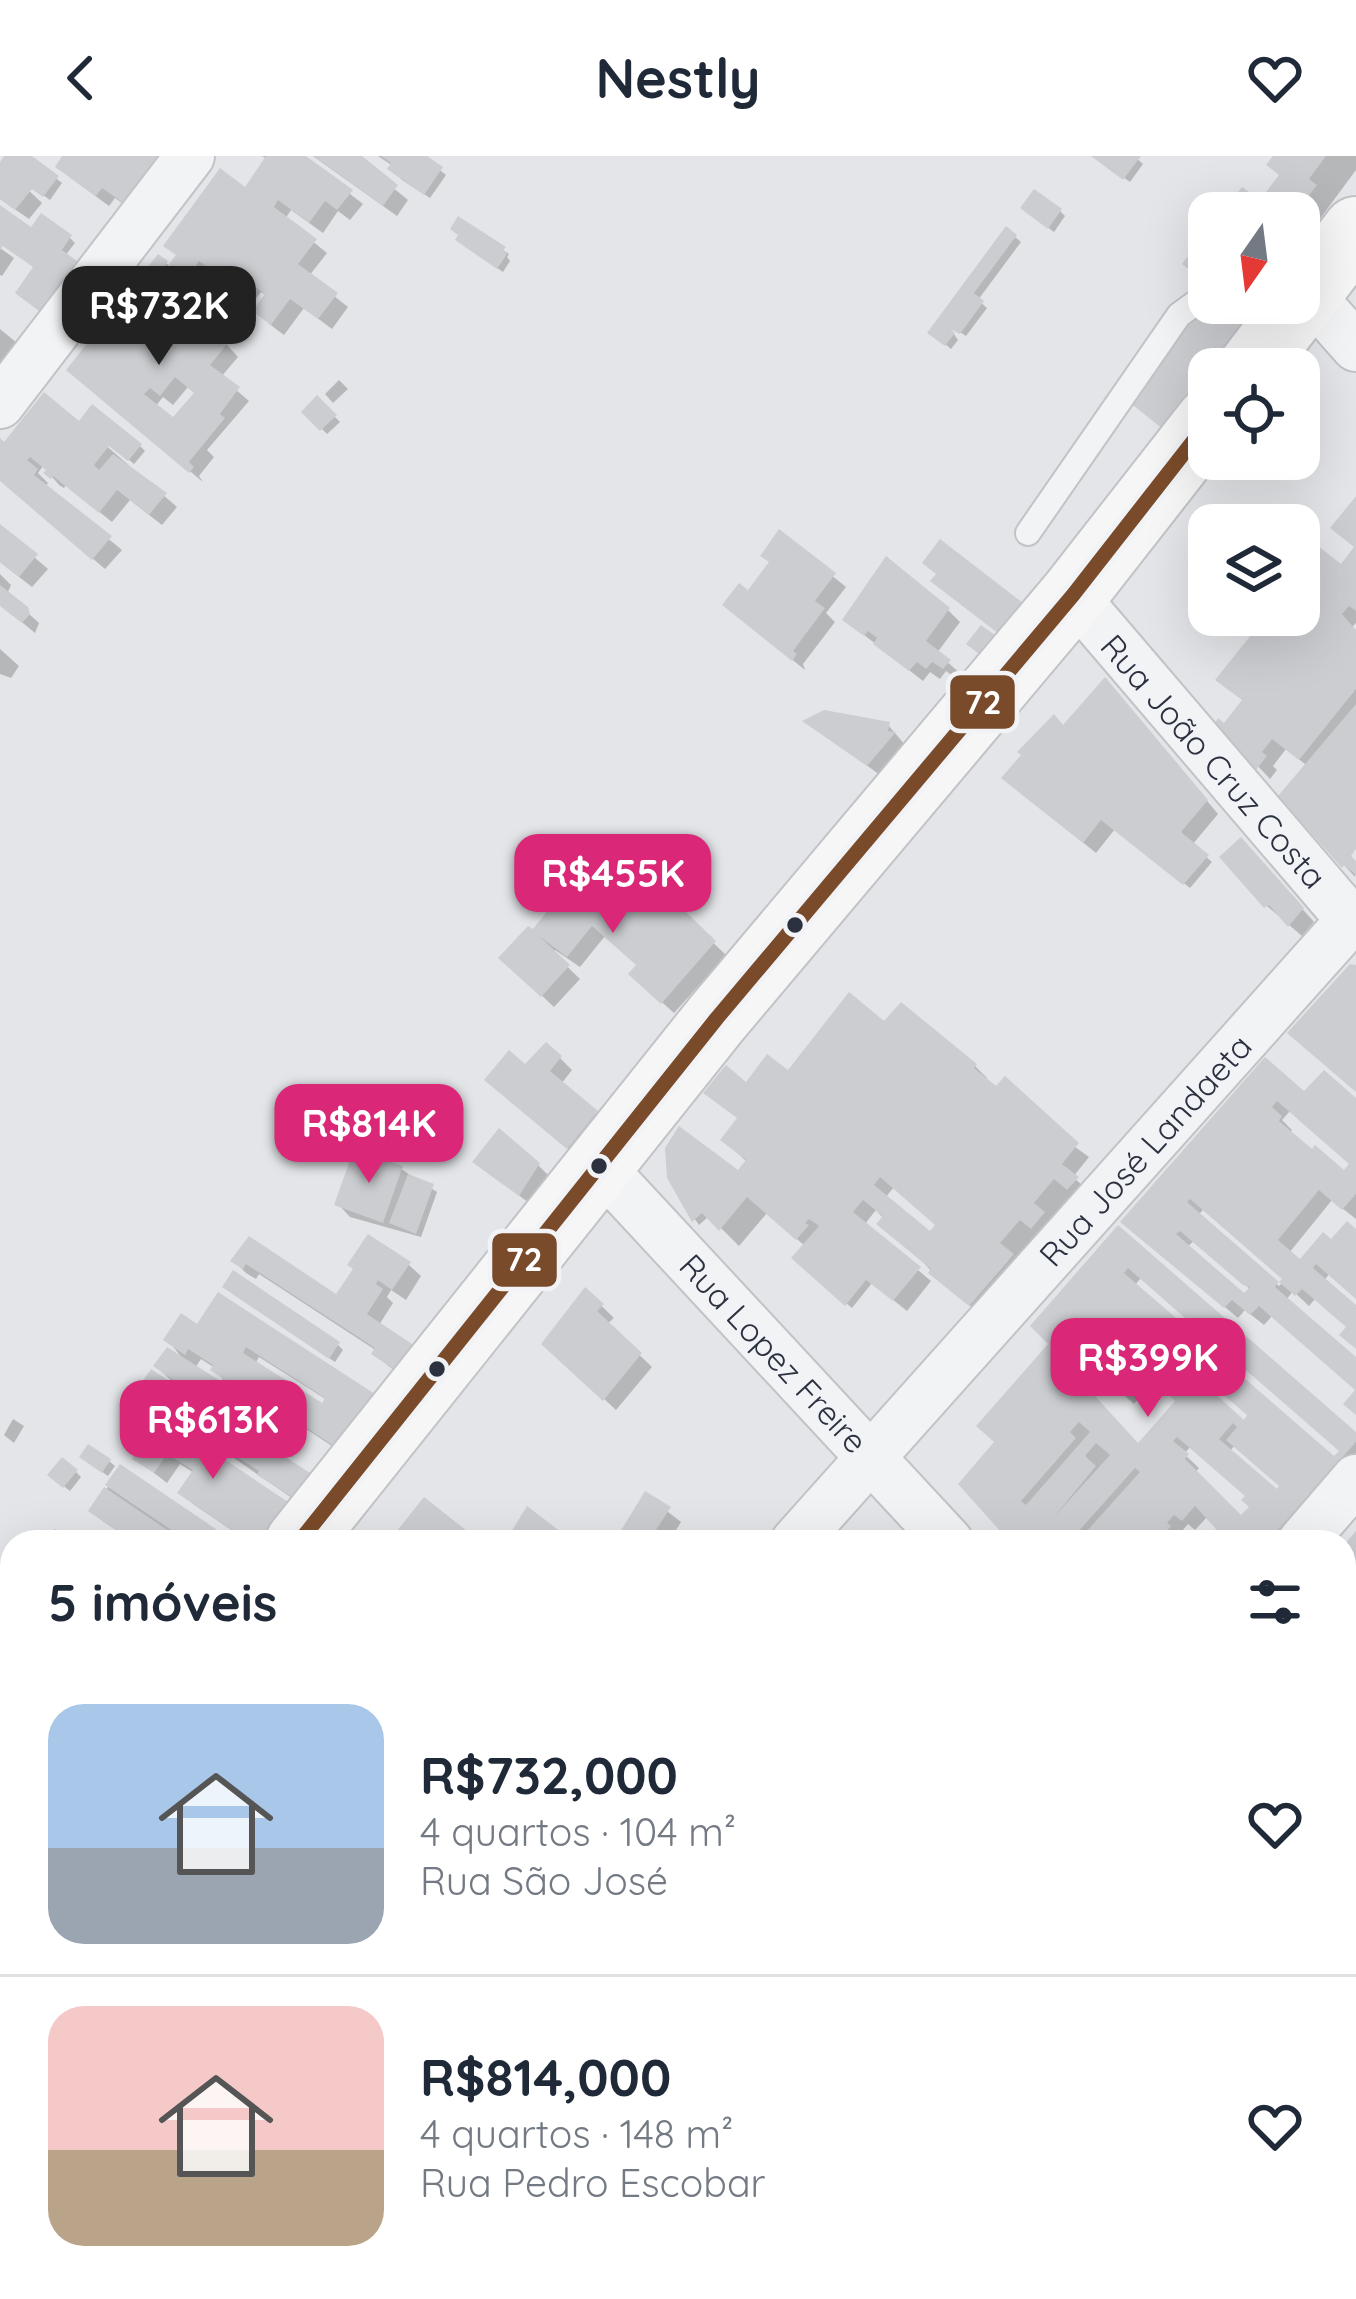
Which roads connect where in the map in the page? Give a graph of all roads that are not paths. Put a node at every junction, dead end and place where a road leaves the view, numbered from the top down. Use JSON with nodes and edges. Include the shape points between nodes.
{"nodes":[{"id":1,"x":190,"y":156,"type":"edge"},
{"id":2,"x":1356,"y":230,"type":"edge"},
{"id":3,"x":1320,"y":272,"type":"edge"},
{"id":4,"x":1188,"y":308,"type":"edge"},
{"id":5,"x":1320,"y":308,"type":"edge"},
{"id":6,"x":1356,"y":347,"type":"edge"},
{"id":7,"x":0,"y":404,"type":"edge"},
{"id":8,"x":1188,"y":448,"type":"edge"},
{"id":9,"x":1028,"y":533,"type":"dead end"},
{"id":10,"x":1072,"y":595,"type":"junction"},
{"id":11,"x":1353,"y":923,"type":"edge"},
{"id":12,"x":599,"y":1165,"type":"junction"},
{"id":13,"x":870,"y":1456,"type":"junction"},
{"id":14,"x":1356,"y":1479,"type":"edge"},
{"id":15,"x":309,"y":1530,"type":"edge"},
{"id":16,"x":806,"y":1530,"type":"edge"},
{"id":17,"x":938,"y":1530,"type":"edge"},
{"id":18,"x":1312,"y":1530,"type":"edge"}],
"edges":[{"from":1,"to":7,"type":"street"},
{"from":2,"to":3,"type":"main road"},
{"from":4,"to":9,"type":"lane"},
{"from":5,"to":6,"type":"street"},
{"from":8,"to":10,"type":"main road"},
{"from":10,"to":11,"type":"street","name":"Rua João Cruz Costa"},
{"from":10,"to":12,"type":"main road"},
{"from":11,"to":13,"type":"street","name":"Rua José Landaeta"},
{"from":12,"to":13,"type":"street","name":"Rua Lopez Freire"},
{"from":12,"to":15,"type":"main road"},
{"from":13,"to":16,"type":"street","name":"Rua José Landaeta"},
{"from":13,"to":17,"type":"street","name":"Rua Lopez Freire"},
{"from":14,"to":18,"type":"street"}]}
